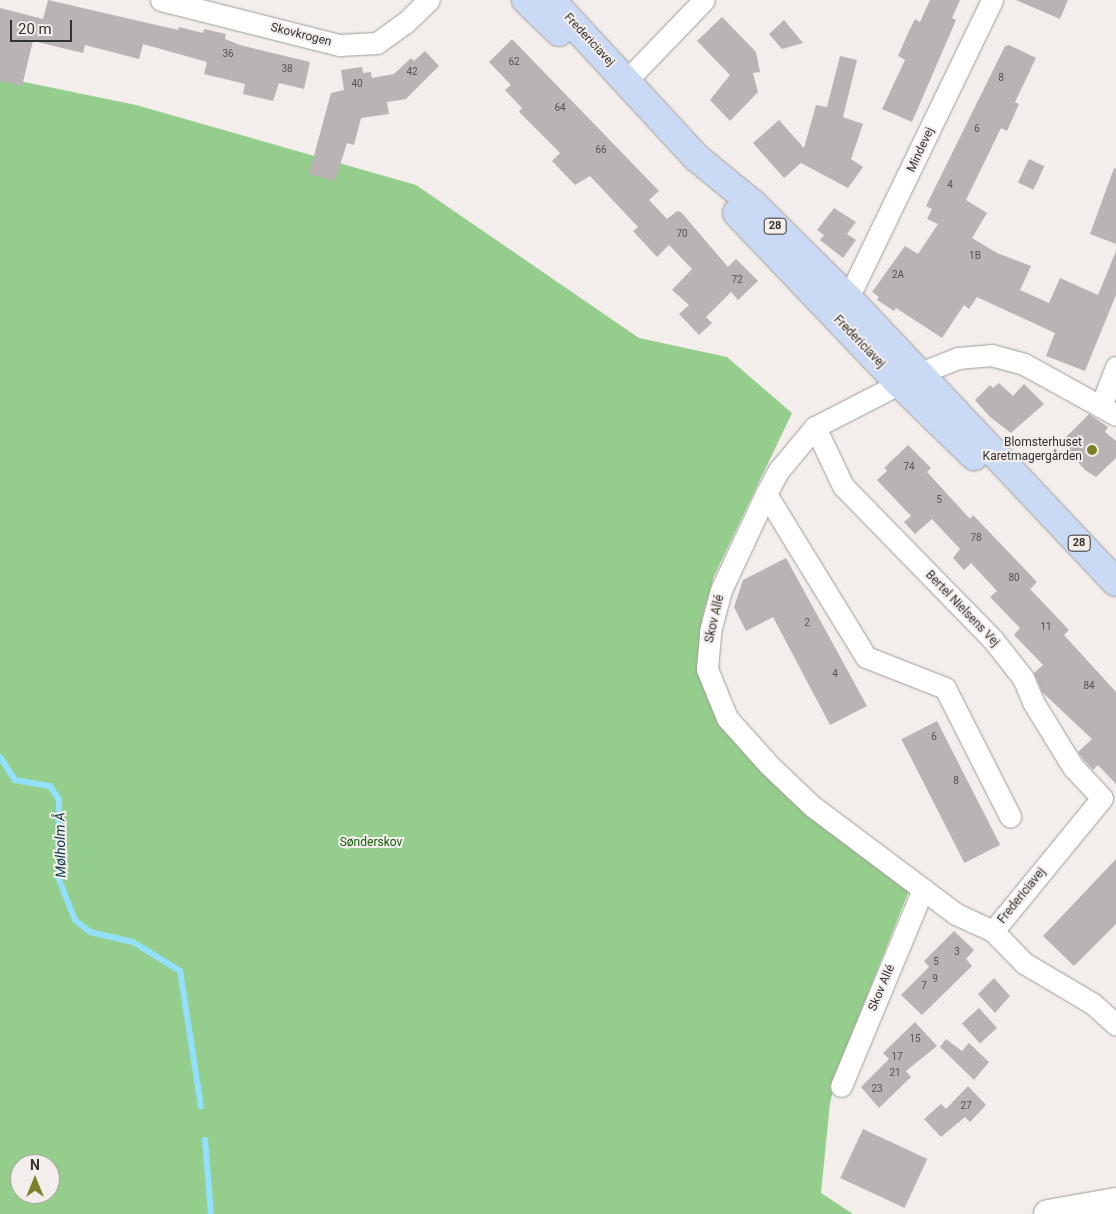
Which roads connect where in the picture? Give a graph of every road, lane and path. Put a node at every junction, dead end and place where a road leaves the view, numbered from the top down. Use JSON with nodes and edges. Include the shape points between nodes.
{"nodes":[{"id":1,"x":161,"y":0,"type":"edge"},
{"id":2,"x":428,"y":0,"type":"edge"},
{"id":3,"x":526,"y":0,"type":"edge"},
{"id":4,"x":551,"y":0,"type":"edge"},
{"id":5,"x":704,"y":0,"type":"edge"},
{"id":6,"x":992,"y":0,"type":"edge"},
{"id":7,"x":626,"y":81,"type":"junction"},
{"id":8,"x":698,"y":158,"type":"junction"},
{"id":9,"x":848,"y":298,"type":"junction"},
{"id":10,"x":1116,"y":367,"type":"edge"},
{"id":11,"x":909,"y":378,"type":"junction"},
{"id":12,"x":1108,"y":411,"type":"edge"},
{"id":13,"x":814,"y":427,"type":"junction"},
{"id":14,"x":766,"y":494,"type":"junction"},
{"id":15,"x":1116,"y":582,"type":"edge"},
{"id":16,"x":1109,"y":800,"type":"edge"},
{"id":17,"x":1010,"y":816,"type":"dead end"},
{"id":18,"x":923,"y":889,"type":"junction"},
{"id":19,"x":993,"y":931,"type":"junction"},
{"id":20,"x":1116,"y":1025,"type":"edge"},
{"id":21,"x":841,"y":1086,"type":"dead end"},
{"id":22,"x":1116,"y":1202,"type":"edge"},
{"id":23,"x":1048,"y":1214,"type":"edge"}],
"edges":[{"from":1,"to":2,"type":"street","name":"Skovkrogen","via":[[339,45],[377,43],[405,23]]},
{"from":3,"to":7,"type":"main road","name":"Fredericiavej","number":"28","via":[[585,58]]},
{"from":4,"to":7,"type":"main road","name":"Fredericiavej","number":"28","via":[[599,48]]},
{"from":5,"to":7,"type":"street"},
{"from":6,"to":9,"type":"street","name":"Mindevej"},
{"from":7,"to":8,"type":"main road","name":"Fredericiavej","number":"28"},
{"from":8,"to":9,"type":"main road","name":"Fredericiavej","number":"28","via":[[752,203]]},
{"from":8,"to":11,"type":"main road","name":"Fredericiavej","number":"28","via":[[738,215]]},
{"from":9,"to":11,"type":"main road","name":"Fredericiavej","number":"28"},
{"from":10,"to":12,"type":"street"},
{"from":11,"to":12,"type":"street","name":"Skov Allé","via":[[958,358],[991,355],[1024,364]]},
{"from":11,"to":13,"type":"street","name":"Skov Allé"},
{"from":11,"to":15,"type":"main road","name":"Fredericiavej","number":"28","via":[[981,462],[1042,505]]},
{"from":13,"to":14,"type":"street","name":"Skov Allé","via":[[779,470]]},
{"from":13,"to":16,"type":"street","name":"Bertel Nielsens Vej","via":[[843,486],[994,641],[1023,678],[1033,702],[1073,767]]},
{"from":14,"to":17,"type":"street","via":[[866,657],[945,688]]},
{"from":14,"to":18,"type":"street","name":"Skov Allé","via":[[722,590],[710,631],[707,669],[727,718],[769,765],[811,805]]},
{"from":16,"to":19,"type":"street","name":"Fredericiavej"},
{"from":18,"to":19,"type":"street","name":"Skov Allé","via":[[956,914]]},
{"from":18,"to":21,"type":"street","name":"Skov Allé"},
{"from":19,"to":20,"type":"street","name":"Fredericiavej","via":[[1024,963],[1093,1004]]},
{"from":22,"to":23,"type":"street"}]}
